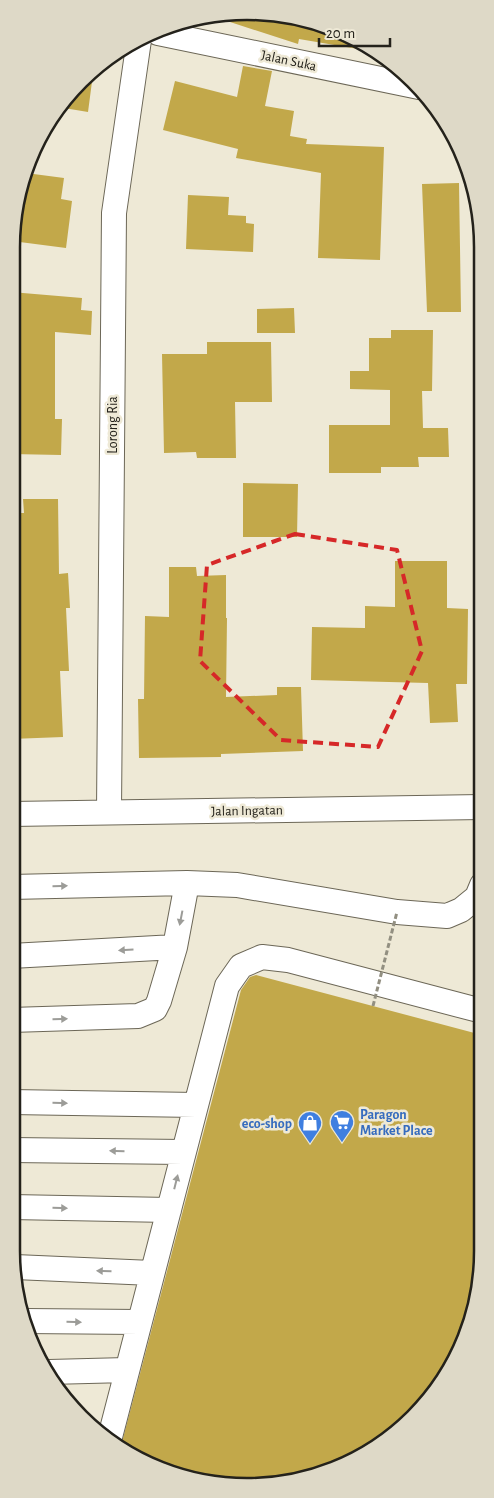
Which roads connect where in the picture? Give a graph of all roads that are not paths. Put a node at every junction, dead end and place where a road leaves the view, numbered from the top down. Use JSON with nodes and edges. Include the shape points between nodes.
{"nodes":[{"id":1,"x":166,"y":35,"type":"edge"},
{"id":2,"x":138,"y":48,"type":"edge"},
{"id":3,"x":406,"y":84,"type":"edge"},
{"id":4,"x":474,"y":807,"type":"edge"},
{"id":5,"x":109,"y":811,"type":"junction"},
{"id":6,"x":20,"y":814,"type":"edge"},
{"id":7,"x":187,"y":883,"type":"junction"},
{"id":8,"x":20,"y":887,"type":"edge"},
{"id":9,"x":474,"y":899,"type":"edge"},
{"id":10,"x":175,"y":947,"type":"junction"},
{"id":11,"x":20,"y":956,"type":"edge"},
{"id":12,"x":474,"y":1009,"type":"edge"},
{"id":13,"x":20,"y":1020,"type":"edge"},
{"id":14,"x":20,"y":1102,"type":"edge"},
{"id":15,"x":196,"y":1105,"type":"junction"},
{"id":16,"x":20,"y":1150,"type":"edge"},
{"id":17,"x":183,"y":1152,"type":"junction"},
{"id":18,"x":20,"y":1207,"type":"edge"},
{"id":19,"x":169,"y":1210,"type":"junction"},
{"id":20,"x":20,"y":1267,"type":"edge"},
{"id":21,"x":152,"y":1272,"type":"junction"},
{"id":22,"x":31,"y":1321,"type":"edge"},
{"id":23,"x":139,"y":1322,"type":"junction"},
{"id":24,"x":127,"y":1370,"type":"junction"},
{"id":25,"x":55,"y":1372,"type":"edge"},
{"id":26,"x":109,"y":1431,"type":"edge"}],
"edges":[{"from":1,"to":3,"type":"street","name":"Jalan Suka"},
{"from":2,"to":5,"type":"street","name":"Lorong Ria","via":[[114,213]]},
{"from":4,"to":5,"type":"street","name":"Jalan Ingatan"},
{"from":5,"to":6,"type":"street","name":"Jalan Ingatan"},
{"from":8,"to":7,"type":"street","one_way":true},
{"from":7,"to":9,"type":"street","via":[[237,885],[397,912],[447,916]]},
{"from":7,"to":10,"type":"street","one_way":true},
{"from":10,"to":11,"type":"street","one_way":true},
{"from":13,"to":10,"type":"street","one_way":true,"via":[[138,1016],[155,1009]]},
{"from":12,"to":15,"type":"street","via":[[288,960],[262,957],[241,966],[228,986]]},
{"from":14,"to":15,"type":"street","one_way":true},
{"from":15,"to":17,"type":"street"},
{"from":17,"to":16,"type":"street","one_way":true},
{"from":19,"to":17,"type":"street","one_way":true},
{"from":18,"to":19,"type":"street","one_way":true},
{"from":19,"to":21,"type":"street"},
{"from":21,"to":20,"type":"street","one_way":true},
{"from":21,"to":23,"type":"street"},
{"from":22,"to":23,"type":"street","one_way":true},
{"from":23,"to":24,"type":"street"},
{"from":24,"to":25,"type":"street"},
{"from":24,"to":26,"type":"street"}]}
